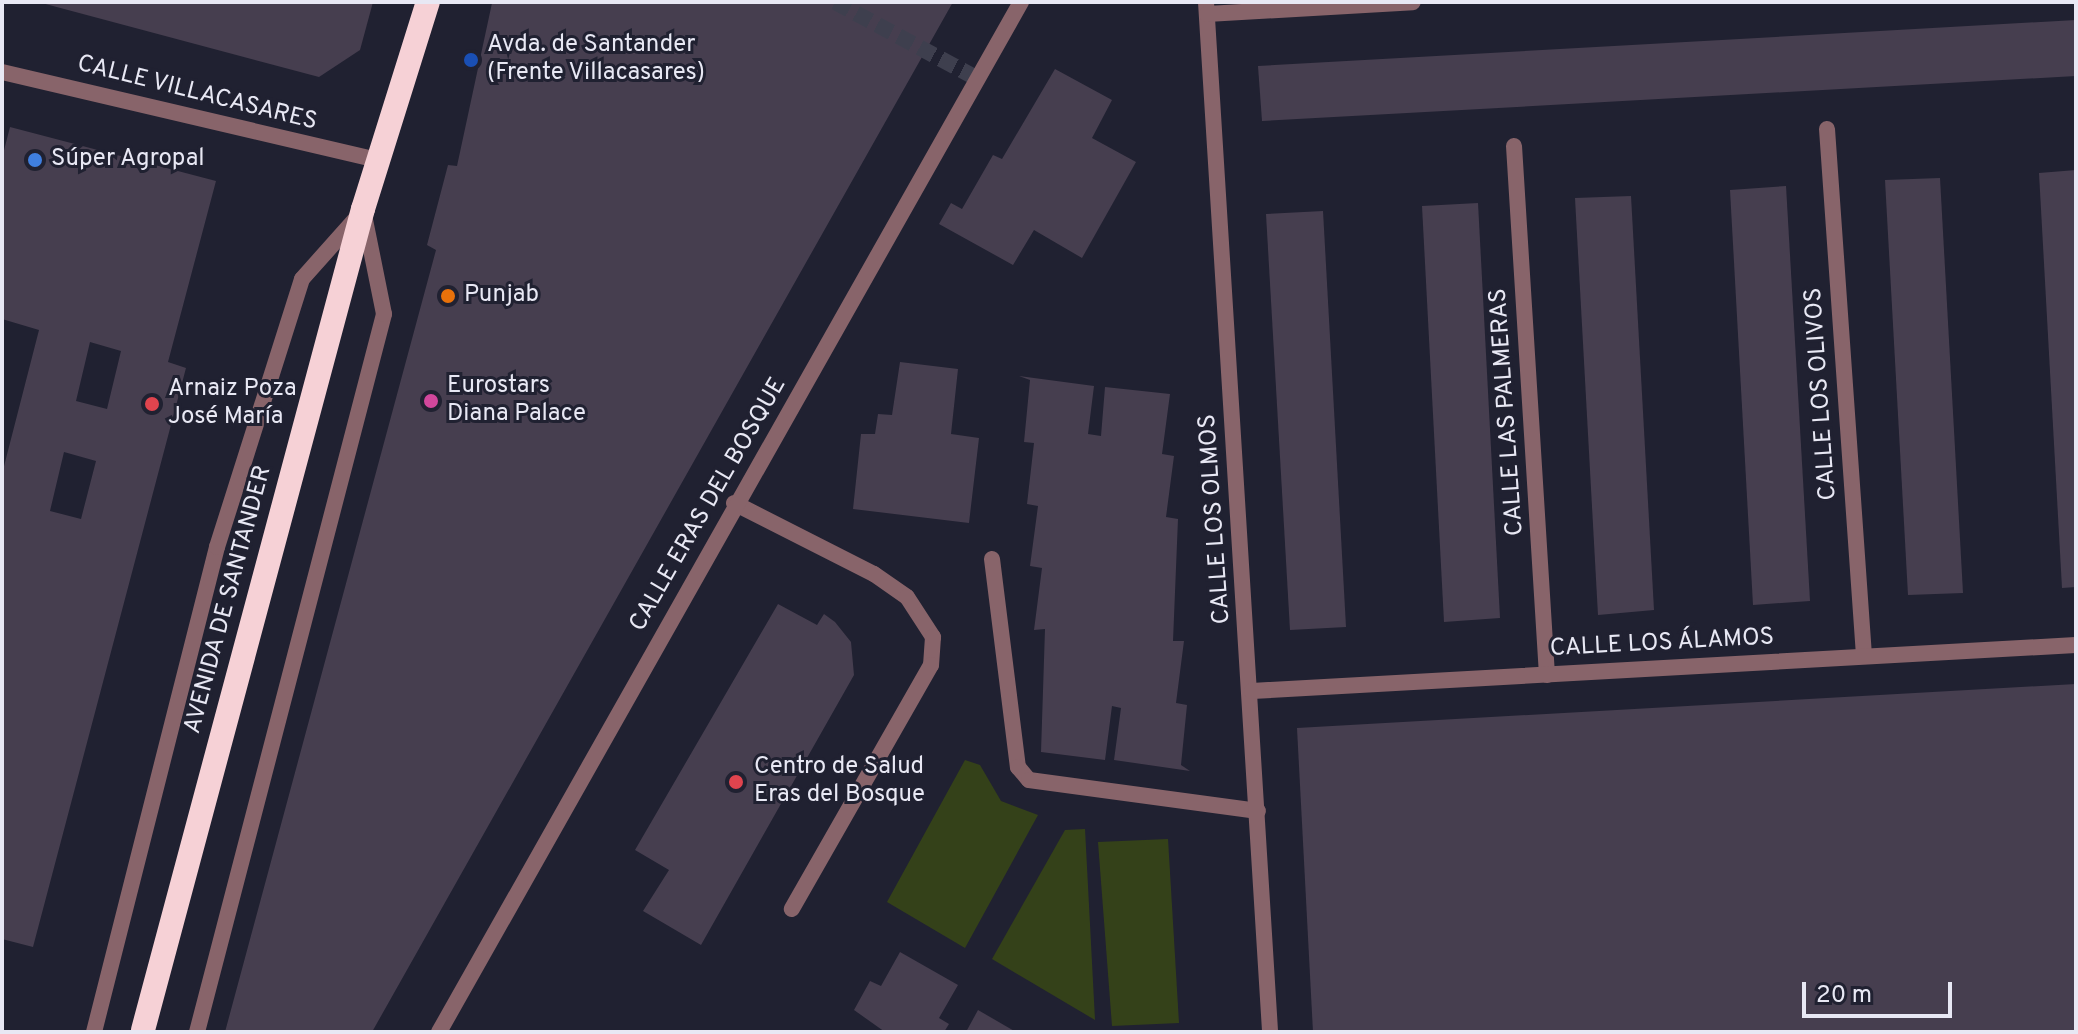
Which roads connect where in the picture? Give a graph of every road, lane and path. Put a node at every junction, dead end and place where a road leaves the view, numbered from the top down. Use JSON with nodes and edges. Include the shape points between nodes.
{"nodes":[{"id":1,"x":428,"y":2,"type":"edge"},
{"id":2,"x":1021,"y":2,"type":"edge"},
{"id":3,"x":1413,"y":2,"type":"edge"},
{"id":4,"x":1206,"y":8,"type":"edge"},
{"id":5,"x":2,"y":72,"type":"edge"},
{"id":6,"x":1827,"y":129,"type":"dead end"},
{"id":7,"x":1514,"y":146,"type":"dead end"},
{"id":8,"x":381,"y":161,"type":"junction"},
{"id":9,"x":363,"y":209,"type":"junction"},
{"id":10,"x":734,"y":503,"type":"junction"},
{"id":11,"x":992,"y":559,"type":"dead end"},
{"id":12,"x":2076,"y":645,"type":"edge"},
{"id":13,"x":1864,"y":656,"type":"junction"},
{"id":14,"x":1547,"y":675,"type":"junction"},
{"id":15,"x":1252,"y":691,"type":"junction"},
{"id":16,"x":1258,"y":811,"type":"junction"},
{"id":17,"x":792,"y":909,"type":"dead end"},
{"id":18,"x":143,"y":1030,"type":"dead end"},
{"id":19,"x":94,"y":1032,"type":"edge"},
{"id":20,"x":197,"y":1032,"type":"edge"},
{"id":21,"x":439,"y":1032,"type":"edge"},
{"id":22,"x":1270,"y":1032,"type":"edge"}],
"edges":[{"from":1,"to":8,"type":"highway","name":"AVENIDA DE SANTANDER"},
{"from":2,"to":10,"type":"street","name":"CALLE ERAS DEL BOSQUE","via":[[767,458]]},
{"from":3,"to":4,"type":"street"},
{"from":4,"to":15,"type":"street","name":"CALLE LOS OLMOS"},
{"from":5,"to":8,"type":"street","name":"CALLE VILLACASARES"},
{"from":6,"to":13,"type":"street","name":"CALLE LOS OLIVOS"},
{"from":7,"to":14,"type":"street","name":"CALLE LAS PALMERAS"},
{"from":8,"to":9,"type":"highway","name":"AVENIDA DE SANTANDER"},
{"from":9,"to":18,"type":"highway","name":"AVENIDA DE SANTANDER"},
{"from":9,"to":19,"type":"street","via":[[302,279],[217,547]]},
{"from":9,"to":20,"type":"street","via":[[384,314]]},
{"from":10,"to":17,"type":"street","via":[[874,574],[907,597],[933,637],[931,665]]},
{"from":10,"to":21,"type":"street","name":"CALLE ERAS DEL BOSQUE"},
{"from":11,"to":16,"type":"street","via":[[1018,767],[1029,780]]},
{"from":12,"to":13,"type":"street","name":"CALLE LOS ÁLAMOS"},
{"from":13,"to":14,"type":"street","name":"CALLE LOS ÁLAMOS"},
{"from":14,"to":15,"type":"street","name":"CALLE LOS ÁLAMOS"},
{"from":15,"to":16,"type":"street","name":"CALLE LOS OLMOS"},
{"from":16,"to":22,"type":"street","name":"CALLE LOS OLMOS"}]}
